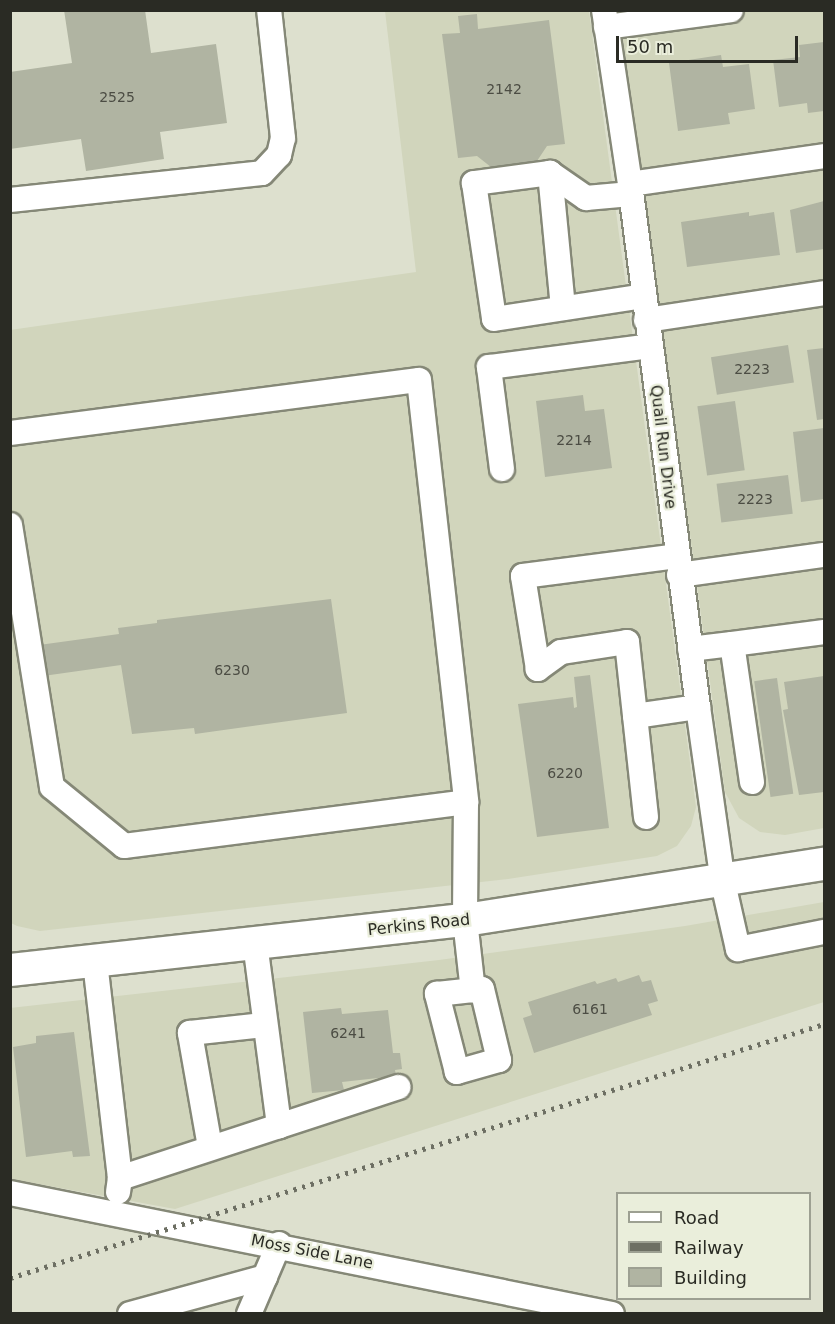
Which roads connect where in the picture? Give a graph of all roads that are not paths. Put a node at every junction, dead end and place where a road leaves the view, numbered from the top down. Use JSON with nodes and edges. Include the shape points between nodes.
{"nodes":[{"id":1,"x":269,"y":10,"type":"edge"},
{"id":2,"x":731,"y":10,"type":"edge"},
{"id":3,"x":605,"y":19,"type":"edge"},
{"id":4,"x":825,"y":156,"type":"edge"},
{"id":5,"x":550,"y":173,"type":"junction"},
{"id":6,"x":631,"y":189,"type":"junction"},
{"id":7,"x":10,"y":200,"type":"edge"},
{"id":8,"x":825,"y":293,"type":"edge"},
{"id":9,"x":563,"y":308,"type":"junction"},
{"id":10,"x":645,"y":308,"type":"junction"},
{"id":11,"x":650,"y":346,"type":"junction"},
{"id":12,"x":10,"y":433,"type":"edge"},
{"id":13,"x":502,"y":469,"type":"dead end"},
{"id":14,"x":10,"y":525,"type":"edge"},
{"id":15,"x":825,"y":555,"type":"edge"},
{"id":16,"x":678,"y":566,"type":"junction"},
{"id":17,"x":825,"y":632,"type":"edge"},
{"id":18,"x":732,"y":644,"type":"junction"},
{"id":19,"x":690,"y":649,"type":"junction"},
{"id":20,"x":698,"y":707,"type":"junction"},
{"id":21,"x":635,"y":716,"type":"junction"},
{"id":22,"x":752,"y":782,"type":"dead end"},
{"id":23,"x":466,"y":802,"type":"junction"},
{"id":24,"x":645,"y":817,"type":"dead end"},
{"id":25,"x":825,"y":864,"type":"edge"},
{"id":26,"x":723,"y":882,"type":"junction"},
{"id":27,"x":465,"y":920,"type":"junction"},
{"id":28,"x":825,"y":932,"type":"edge"},
{"id":29,"x":255,"y":943,"type":"junction"},
{"id":30,"x":95,"y":962,"type":"junction"},
{"id":31,"x":10,"y":970,"type":"edge"},
{"id":32,"x":473,"y":990,"type":"dead end"},
{"id":33,"x":264,"y":1025,"type":"junction"},
{"id":34,"x":398,"y":1087,"type":"dead end"},
{"id":35,"x":279,"y":1126,"type":"junction"},
{"id":36,"x":210,"y":1147,"type":"junction"},
{"id":37,"x":120,"y":1178,"type":"junction"},
{"id":38,"x":10,"y":1193,"type":"edge"},
{"id":39,"x":115,"y":1214,"type":"junction"},
{"id":40,"x":279,"y":1244,"type":"junction"},
{"id":41,"x":265,"y":1277,"type":"junction"},
{"id":42,"x":130,"y":1314,"type":"edge"},
{"id":43,"x":249,"y":1314,"type":"edge"},
{"id":44,"x":612,"y":1314,"type":"edge"}],
"edges":[{"from":1,"to":7,"type":"street","via":[[283,138],[279,155],[262,172]]},
{"from":2,"to":3,"type":"street"},
{"from":3,"to":6,"type":"street","name":"Quail Run Drive"},
{"from":4,"to":6,"type":"street"},
{"from":5,"to":6,"type":"street","via":[[586,198]]},
{"from":5,"to":9,"type":"street"},
{"from":5,"to":9,"type":"street","via":[[474,183],[494,320]]},
{"from":6,"to":10,"type":"street","name":"Quail Run Drive"},
{"from":8,"to":10,"type":"street"},
{"from":9,"to":10,"type":"street"},
{"from":10,"to":11,"type":"street","name":"Quail Run Drive"},
{"from":11,"to":13,"type":"street","via":[[489,367]]},
{"from":11,"to":16,"type":"street","name":"Quail Run Drive"},
{"from":12,"to":23,"type":"street","via":[[419,380]]},
{"from":14,"to":23,"type":"street","via":[[52,787],[124,846]]},
{"from":15,"to":16,"type":"street"},
{"from":16,"to":19,"type":"street","name":"Quail Run Drive"},
{"from":16,"to":21,"type":"street","via":[[523,576],[538,669],[561,652],[627,642]]},
{"from":17,"to":18,"type":"street"},
{"from":18,"to":19,"type":"street"},
{"from":18,"to":22,"type":"street"},
{"from":19,"to":20,"type":"street","name":"Quail Run Drive"},
{"from":20,"to":21,"type":"street"},
{"from":20,"to":26,"type":"street","name":"Quail Run Drive"},
{"from":21,"to":24,"type":"street"},
{"from":23,"to":27,"type":"street"},
{"from":25,"to":26,"type":"main road","name":"Perkins Road"},
{"from":26,"to":27,"type":"main road","name":"Perkins Road"},
{"from":26,"to":28,"type":"street","name":"Quail Run Drive","via":[[738,949]]},
{"from":27,"to":29,"type":"main road","name":"Perkins Road"},
{"from":27,"to":32,"type":"street"},
{"from":29,"to":30,"type":"main road","name":"Perkins Road"},
{"from":29,"to":33,"type":"street"},
{"from":30,"to":31,"type":"main road","name":"Perkins Road"},
{"from":30,"to":37,"type":"street"},
{"from":33,"to":35,"type":"street"},
{"from":33,"to":36,"type":"street","via":[[190,1033]]},
{"from":34,"to":35,"type":"street"},
{"from":35,"to":36,"type":"street"},
{"from":36,"to":37,"type":"street"},
{"from":37,"to":39,"type":"street"},
{"from":38,"to":39,"type":"street","name":"Moss Side Lane"},
{"from":39,"to":40,"type":"street","name":"Moss Side Lane"},
{"from":40,"to":41,"type":"street"},
{"from":40,"to":44,"type":"street","name":"Moss Side Lane"},
{"from":41,"to":42,"type":"street"},
{"from":41,"to":43,"type":"street"}]}
